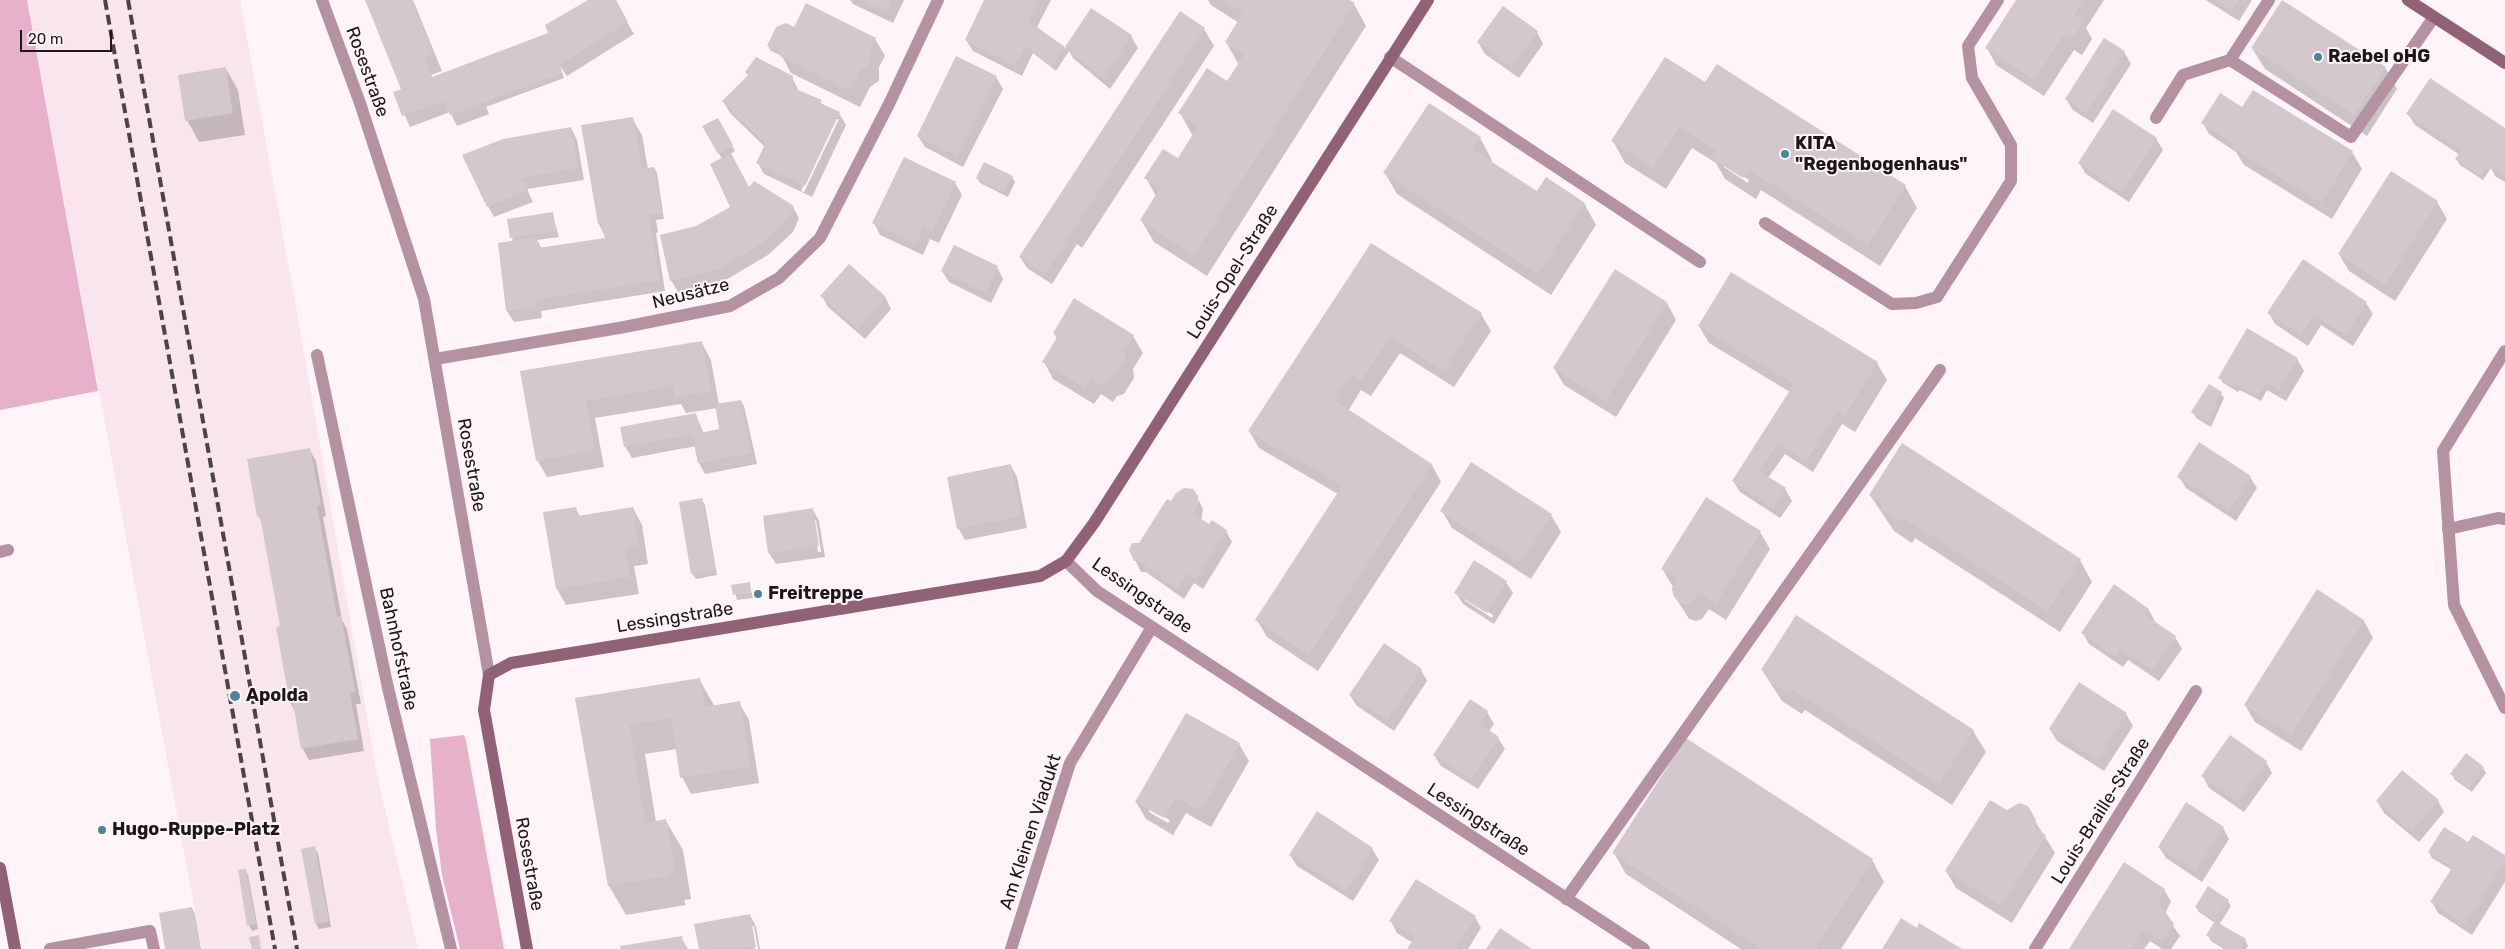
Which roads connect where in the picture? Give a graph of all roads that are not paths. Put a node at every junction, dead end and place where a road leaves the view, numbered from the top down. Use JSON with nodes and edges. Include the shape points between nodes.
{"nodes":[{"id":1,"x":322,"y":0,"type":"edge"},
{"id":2,"x":938,"y":0,"type":"edge"},
{"id":3,"x":1428,"y":0,"type":"edge"},
{"id":4,"x":1998,"y":0,"type":"edge"},
{"id":5,"x":2269,"y":0,"type":"edge"},
{"id":6,"x":2408,"y":0,"type":"edge"},
{"id":7,"x":2434,"y":17,"type":"junction"},
{"id":8,"x":1390,"y":57,"type":"junction"},
{"id":9,"x":2230,"y":60,"type":"junction"},
{"id":10,"x":2505,"y":63,"type":"edge"},
{"id":11,"x":2156,"y":118,"type":"dead end"},
{"id":12,"x":1765,"y":224,"type":"dead end"},
{"id":13,"x":1700,"y":262,"type":"dead end"},
{"id":14,"x":2505,"y":351,"type":"edge"},
{"id":15,"x":317,"y":355,"type":"dead end"},
{"id":16,"x":435,"y":359,"type":"junction"},
{"id":17,"x":1940,"y":370,"type":"dead end"},
{"id":18,"x":2505,"y":519,"type":"edge"},
{"id":19,"x":2448,"y":529,"type":"junction"},
{"id":20,"x":1066,"y":561,"type":"junction"},
{"id":21,"x":1152,"y":627,"type":"junction"},
{"id":22,"x":489,"y":675,"type":"junction"},
{"id":23,"x":2196,"y":691,"type":"dead end"},
{"id":24,"x":2505,"y":708,"type":"edge"},
{"id":25,"x":0,"y":868,"type":"edge"},
{"id":26,"x":1566,"y":899,"type":"junction"},
{"id":27,"x":78,"y":947,"type":"edge"},
{"id":28,"x":15,"y":949,"type":"edge"},
{"id":29,"x":50,"y":949,"type":"edge"},
{"id":30,"x":154,"y":949,"type":"edge"},
{"id":31,"x":451,"y":949,"type":"edge"},
{"id":32,"x":526,"y":949,"type":"edge"},
{"id":33,"x":1011,"y":949,"type":"edge"},
{"id":34,"x":1644,"y":949,"type":"edge"},
{"id":35,"x":2035,"y":949,"type":"edge"}],
"edges":[{"from":1,"to":16,"type":"street","name":"Rosestraße","via":[[360,103],[424,300]]},
{"from":2,"to":16,"type":"street","name":"Neusätze","via":[[820,238],[779,278],[730,306]]},
{"from":3,"to":8,"type":"main road","name":"Louis-Opel-Straße"},
{"from":4,"to":12,"type":"street","via":[[1968,46],[1972,78],[2011,144],[2011,181],[1937,297],[1916,304],[1892,304]]},
{"from":5,"to":9,"type":"street"},
{"from":6,"to":7,"type":"main road"},
{"from":7,"to":9,"type":"street","via":[[2351,137]]},
{"from":7,"to":10,"type":"main road"},
{"from":8,"to":13,"type":"street"},
{"from":8,"to":20,"type":"main road","name":"Louis-Opel-Straße","via":[[1094,524]]},
{"from":9,"to":11,"type":"street","via":[[2184,75]]},
{"from":14,"to":19,"type":"street","via":[[2443,451]]},
{"from":15,"to":31,"type":"street","name":"Bahnhofstraße","via":[[390,697]]},
{"from":16,"to":22,"type":"street","name":"Rosestraße"},
{"from":17,"to":26,"type":"street"},
{"from":18,"to":19,"type":"street"},
{"from":19,"to":24,"type":"street","via":[[2454,605]]},
{"from":20,"to":21,"type":"street","name":"Lessingstraße","via":[[1097,591]]},
{"from":20,"to":22,"type":"main road","name":"Lessingstraße","via":[[1040,576],[511,662]]},
{"from":21,"to":26,"type":"street","name":"Lessingstraße"},
{"from":21,"to":33,"type":"street","name":"Am Kleinen Viadukt","via":[[1070,763]]},
{"from":22,"to":32,"type":"main road","name":"Rosestraße","via":[[484,710]]},
{"from":23,"to":35,"type":"street","name":"Louis-Braille-Straße"},
{"from":25,"to":28,"type":"main road"},
{"from":26,"to":34,"type":"street","name":"Lessingstraße"},
{"from":27,"to":29,"type":"street"},
{"from":27,"to":30,"type":"street","via":[[150,931]]}]}
